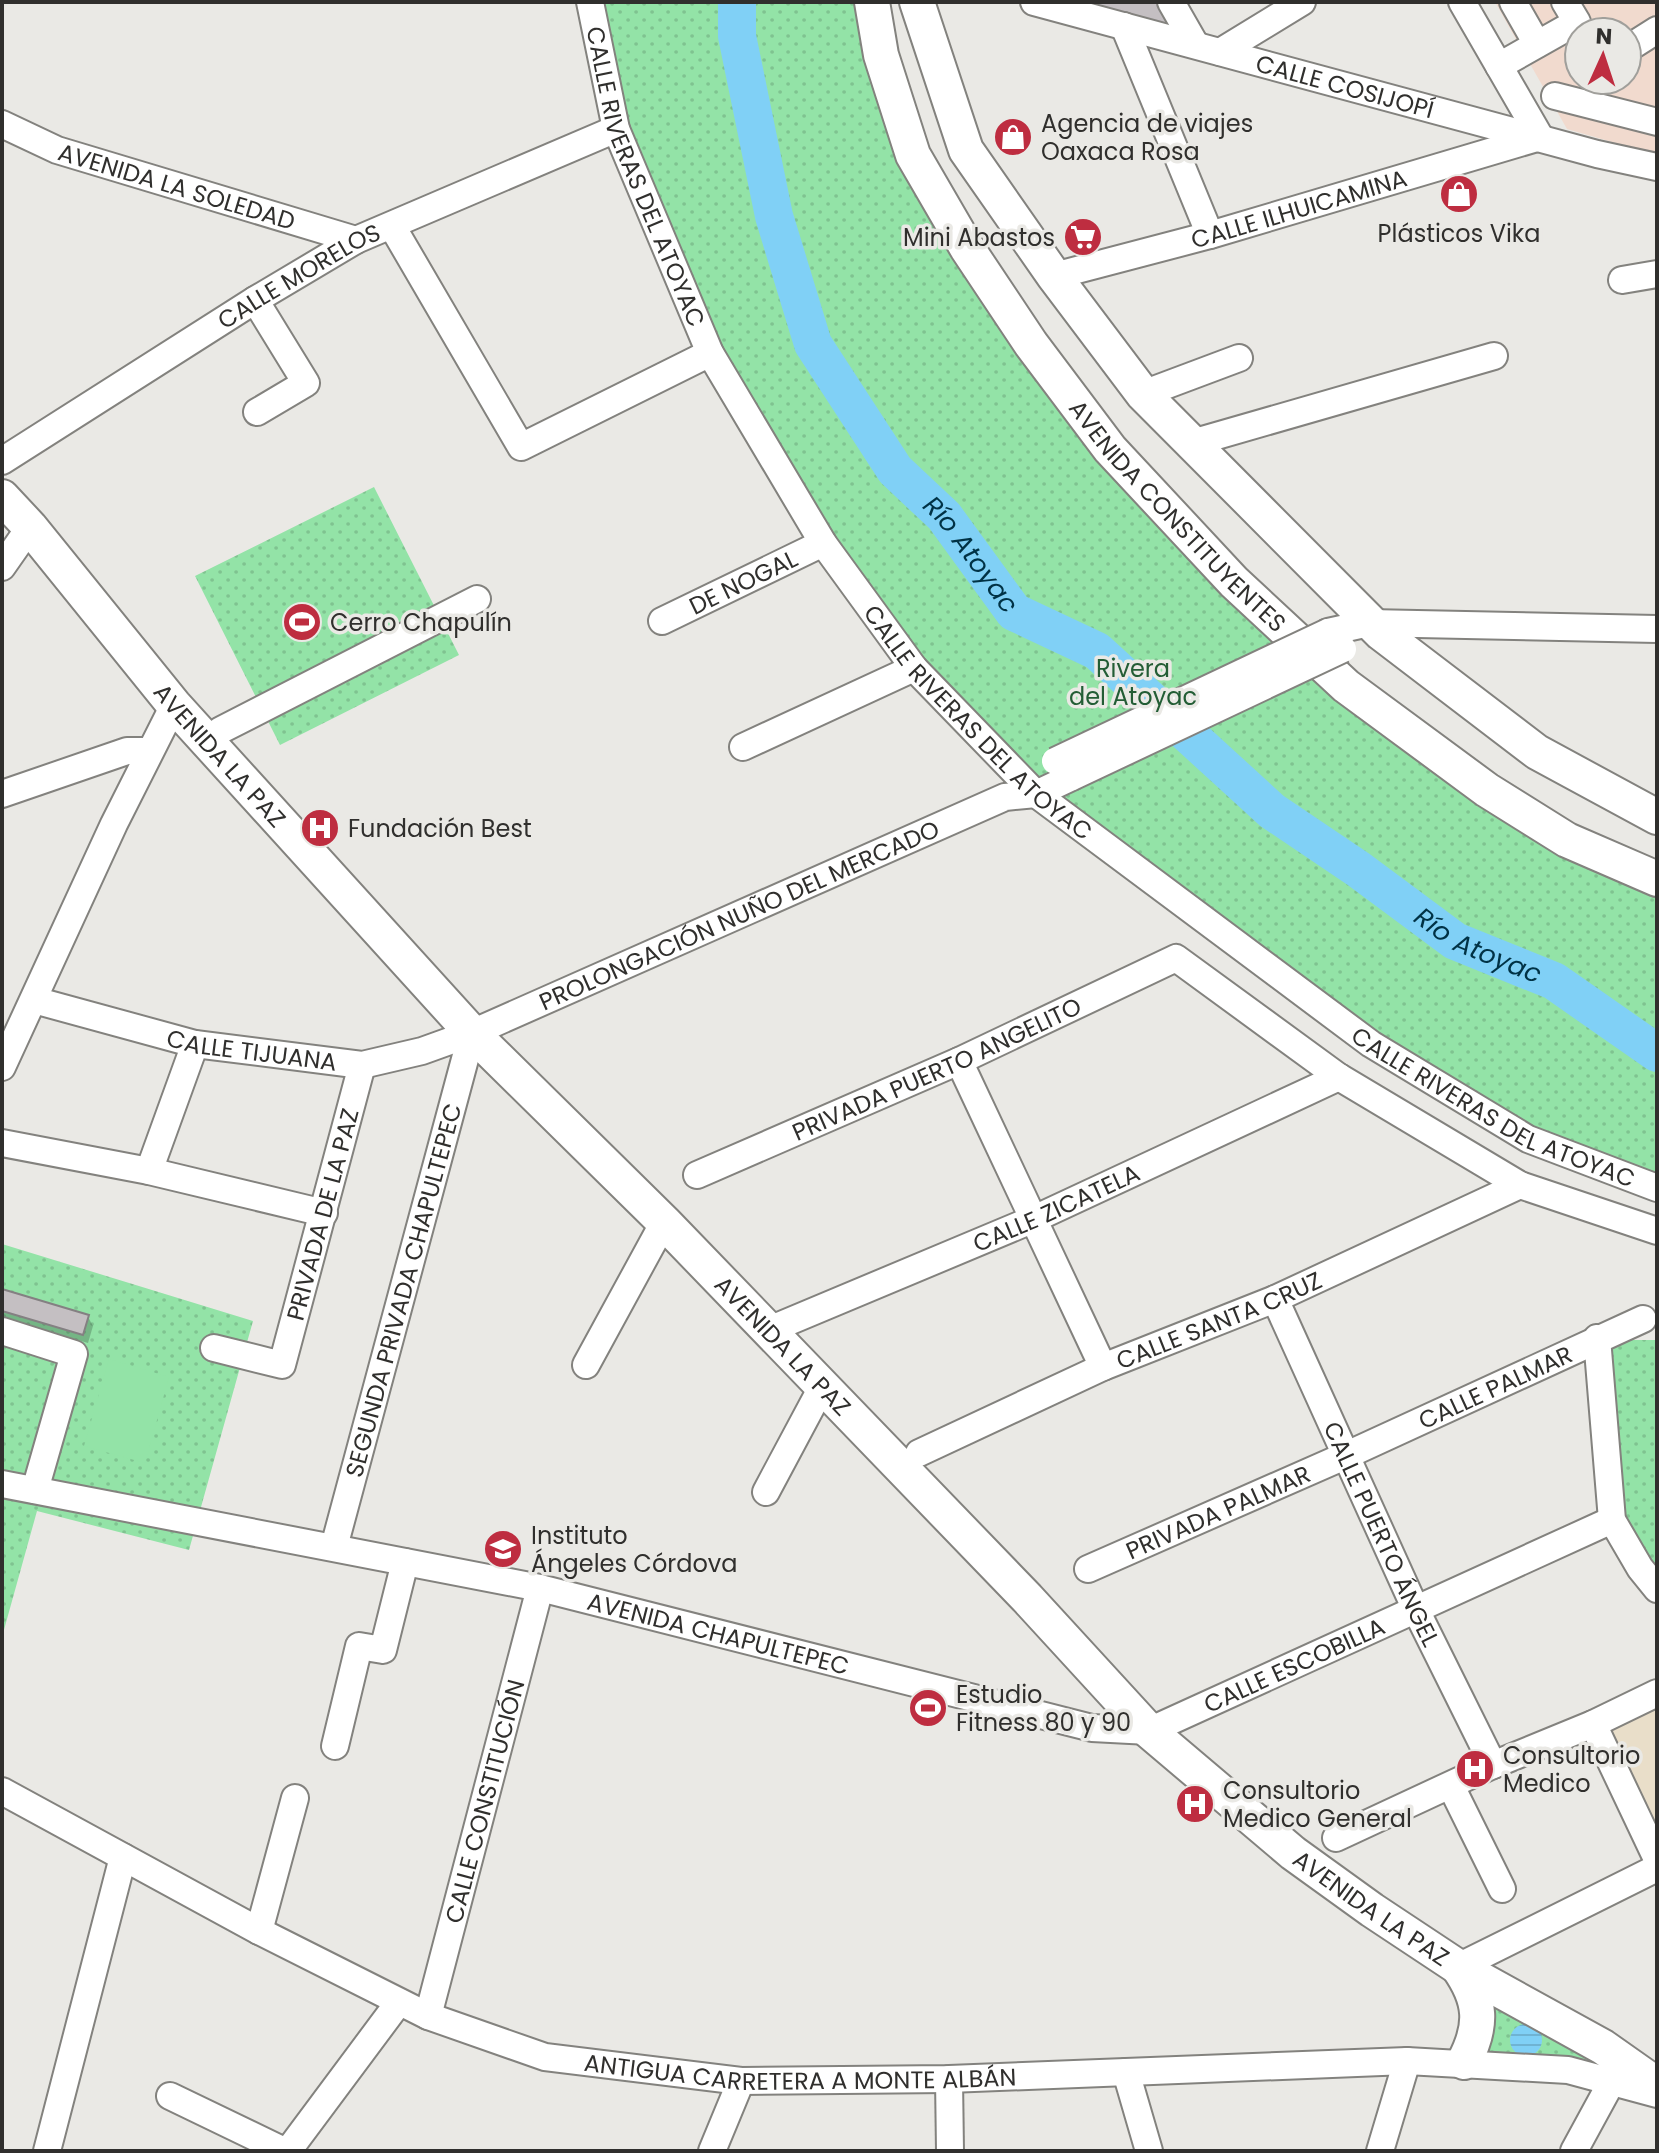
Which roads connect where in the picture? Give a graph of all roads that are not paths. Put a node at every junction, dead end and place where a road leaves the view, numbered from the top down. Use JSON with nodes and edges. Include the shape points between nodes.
{"nodes":[{"id":1,"x":590,"y":2,"type":"edge"},
{"id":2,"x":872,"y":2,"type":"edge"},
{"id":3,"x":917,"y":2,"type":"edge"},
{"id":4,"x":1034,"y":2,"type":"edge"},
{"id":5,"x":1171,"y":2,"type":"edge"},
{"id":6,"x":1302,"y":2,"type":"edge"},
{"id":7,"x":1462,"y":2,"type":"edge"},
{"id":8,"x":1513,"y":2,"type":"edge"},
{"id":9,"x":1124,"y":26,"type":"junction"},
{"id":10,"x":1563,"y":27,"type":"edge"},
{"id":11,"x":1537,"y":44,"type":"junction"},
{"id":12,"x":1208,"y":48,"type":"junction"},
{"id":13,"x":1499,"y":66,"type":"junction"},
{"id":14,"x":1563,"y":91,"type":"edge"},
{"id":15,"x":1555,"y":96,"type":"junction"},
{"id":16,"x":1526,"y":115,"type":"junction"},
{"id":17,"x":1657,"y":122,"type":"edge"},
{"id":18,"x":2,"y":124,"type":"edge"},
{"id":19,"x":616,"y":129,"type":"junction"},
{"id":20,"x":1540,"y":137,"type":"junction"},
{"id":21,"x":1657,"y":167,"type":"edge"},
{"id":22,"x":392,"y":226,"type":"junction"},
{"id":23,"x":1210,"y":235,"type":"junction"},
{"id":24,"x":356,"y":240,"type":"junction"},
{"id":25,"x":1657,"y":274,"type":"edge"},
{"id":26,"x":1054,"y":276,"type":"junction"},
{"id":27,"x":1622,"y":280,"type":"dead end"},
{"id":28,"x":255,"y":300,"type":"junction"},
{"id":29,"x":710,"y":353,"type":"junction"},
{"id":30,"x":1494,"y":356,"type":"dead end"},
{"id":31,"x":1239,"y":358,"type":"dead end"},
{"id":32,"x":1143,"y":394,"type":"junction"},
{"id":33,"x":257,"y":412,"type":"dead end"},
{"id":34,"x":1192,"y":443,"type":"junction"},
{"id":35,"x":2,"y":461,"type":"edge"},
{"id":36,"x":2,"y":497,"type":"edge"},
{"id":37,"x":30,"y":527,"type":"junction"},
{"id":38,"x":823,"y":543,"type":"junction"},
{"id":39,"x":2,"y":567,"type":"edge"},
{"id":40,"x":477,"y":599,"type":"dead end"},
{"id":41,"x":662,"y":621,"type":"dead end"},
{"id":42,"x":1385,"y":626,"type":"junction"},
{"id":43,"x":1657,"y":629,"type":"edge"},
{"id":44,"x":914,"y":668,"type":"junction"},
{"id":45,"x":174,"y":705,"type":"junction"},
{"id":46,"x":206,"y":741,"type":"junction"},
{"id":47,"x":743,"y":747,"type":"dead end"},
{"id":48,"x":149,"y":751,"type":"junction"},
{"id":49,"x":1020,"y":789,"type":"junction"},
{"id":50,"x":2,"y":794,"type":"edge"},
{"id":51,"x":1657,"y":817,"type":"edge"},
{"id":52,"x":1657,"y":879,"type":"edge"},
{"id":53,"x":34,"y":1000,"type":"junction"},
{"id":54,"x":472,"y":1033,"type":"junction"},
{"id":55,"x":195,"y":1044,"type":"junction"},
{"id":56,"x":959,"y":1061,"type":"junction"},
{"id":57,"x":362,"y":1065,"type":"junction"},
{"id":58,"x":2,"y":1067,"type":"edge"},
{"id":59,"x":1339,"y":1077,"type":"junction"},
{"id":60,"x":2,"y":1143,"type":"edge"},
{"id":61,"x":149,"y":1171,"type":"junction"},
{"id":62,"x":697,"y":1175,"type":"dead end"},
{"id":63,"x":1520,"y":1185,"type":"junction"},
{"id":64,"x":1657,"y":1188,"type":"edge"},
{"id":65,"x":324,"y":1213,"type":"junction"},
{"id":66,"x":1034,"y":1219,"type":"junction"},
{"id":67,"x":664,"y":1222,"type":"junction"},
{"id":68,"x":1657,"y":1231,"type":"edge"},
{"id":69,"x":1275,"y":1299,"type":"junction"},
{"id":70,"x":1643,"y":1319,"type":"dead end"},
{"id":71,"x":769,"y":1330,"type":"junction"},
{"id":72,"x":2,"y":1331,"type":"edge"},
{"id":73,"x":1597,"y":1338,"type":"junction"},
{"id":74,"x":214,"y":1348,"type":"dead end"},
{"id":75,"x":586,"y":1365,"type":"dead end"},
{"id":76,"x":1103,"y":1367,"type":"junction"},
{"id":77,"x":822,"y":1387,"type":"junction"},
{"id":78,"x":919,"y":1453,"type":"dead end"},
{"id":79,"x":1347,"y":1455,"type":"junction"},
{"id":80,"x":2,"y":1484,"type":"edge"},
{"id":81,"x":35,"y":1490,"type":"junction"},
{"id":82,"x":766,"y":1492,"type":"dead end"},
{"id":83,"x":1612,"y":1520,"type":"junction"},
{"id":84,"x":334,"y":1547,"type":"junction"},
{"id":85,"x":405,"y":1562,"type":"junction"},
{"id":86,"x":1088,"y":1569,"type":"dead end"},
{"id":87,"x":540,"y":1588,"type":"junction"},
{"id":88,"x":1657,"y":1589,"type":"edge"},
{"id":89,"x":1416,"y":1610,"type":"junction"},
{"id":90,"x":1657,"y":1693,"type":"edge"},
{"id":91,"x":1593,"y":1724,"type":"junction"},
{"id":92,"x":1149,"y":1731,"type":"junction"},
{"id":93,"x":335,"y":1746,"type":"dead end"},
{"id":94,"x":1493,"y":1765,"type":"junction"},
{"id":95,"x":1451,"y":1786,"type":"junction"},
{"id":96,"x":2,"y":1791,"type":"edge"},
{"id":97,"x":295,"y":1798,"type":"dead end"},
{"id":98,"x":1336,"y":1838,"type":"dead end"},
{"id":99,"x":123,"y":1857,"type":"junction"},
{"id":100,"x":1657,"y":1859,"type":"edge"},
{"id":101,"x":1657,"y":1868,"type":"edge"},
{"id":102,"x":1502,"y":1889,"type":"dead end"},
{"id":103,"x":259,"y":1931,"type":"junction"},
{"id":104,"x":1458,"y":1967,"type":"junction"},
{"id":105,"x":399,"y":2002,"type":"junction"},
{"id":106,"x":428,"y":2016,"type":"junction"},
{"id":107,"x":1407,"y":2061,"type":"junction"},
{"id":108,"x":1464,"y":2062,"type":"junction"},
{"id":109,"x":1126,"y":2072,"type":"junction"},
{"id":110,"x":949,"y":2079,"type":"junction"},
{"id":111,"x":741,"y":2081,"type":"junction"},
{"id":112,"x":1611,"y":2083,"type":"junction"},
{"id":113,"x":1657,"y":2085,"type":"edge"},
{"id":114,"x":1657,"y":2094,"type":"edge"},
{"id":115,"x":170,"y":2096,"type":"dead end"},
{"id":116,"x":47,"y":2151,"type":"edge"},
{"id":117,"x":286,"y":2151,"type":"edge"},
{"id":118,"x":712,"y":2151,"type":"edge"},
{"id":119,"x":950,"y":2151,"type":"edge"},
{"id":120,"x":1149,"y":2151,"type":"edge"},
{"id":121,"x":1380,"y":2151,"type":"edge"},
{"id":122,"x":1574,"y":2151,"type":"edge"}],
"edges":[{"from":1,"to":19,"type":"street","name":"CALLE RIVERAS DEL ATOYAC"},
{"from":2,"to":52,"type":"main road","name":"AVENIDA CONSTITUYENTES","via":[[881,55],[913,155],[1031,344],[1110,449],[1234,582],[1346,686],[1553,832]]},
{"from":3,"to":26,"type":"main road","via":[[966,150]]},
{"from":4,"to":9,"type":"street","name":"CALLE COSIJOPÍ"},
{"from":5,"to":12,"type":"street"},
{"from":6,"to":12,"type":"street"},
{"from":7,"to":13,"type":"street"},
{"from":8,"to":11,"type":"street"},
{"from":9,"to":12,"type":"street","name":"CALLE COSIJOPÍ"},
{"from":9,"to":23,"type":"street"},
{"from":10,"to":11,"type":"street"},
{"from":11,"to":13,"type":"street"},
{"from":12,"to":20,"type":"street","name":"CALLE COSIJOPÍ"},
{"from":13,"to":16,"type":"street"},
{"from":14,"to":15,"type":"street"},
{"from":15,"to":16,"type":"street"},
{"from":15,"to":17,"type":"street"},
{"from":16,"to":20,"type":"street"},
{"from":18,"to":24,"type":"street","name":"AVENIDA LA SOLEDAD","via":[[57,150]]},
{"from":19,"to":22,"type":"street","name":"CALLE MORELOS"},
{"from":19,"to":29,"type":"street","name":"CALLE RIVERAS DEL ATOYAC"},
{"from":20,"to":21,"type":"street","name":"CALLE COSIJOPÍ"},
{"from":20,"to":23,"type":"street","name":"CALLE ILHUICAMINA"},
{"from":22,"to":24,"type":"street","name":"CALLE MORELOS"},
{"from":22,"to":29,"type":"street","via":[[521,447]]},
{"from":23,"to":26,"type":"street","name":"CALLE ILHUICAMINA"},
{"from":24,"to":28,"type":"street","name":"CALLE MORELOS"},
{"from":25,"to":27,"type":"street"},
{"from":26,"to":32,"type":"main road"},
{"from":28,"to":33,"type":"street","via":[[306,383]]},
{"from":28,"to":35,"type":"street","name":"CALLE MORELOS"},
{"from":29,"to":38,"type":"street","name":"CALLE RIVERAS DEL ATOYAC"},
{"from":30,"to":34,"type":"street"},
{"from":31,"to":32,"type":"street"},
{"from":32,"to":34,"type":"main road"},
{"from":34,"to":42,"type":"main road"},
{"from":36,"to":37,"type":"main road","name":"AVENIDA LA PAZ"},
{"from":37,"to":39,"type":"street"},
{"from":37,"to":45,"type":"main road","name":"AVENIDA LA PAZ"},
{"from":38,"to":41,"type":"street","name":"DE NOGAL"},
{"from":38,"to":44,"type":"street","name":"CALLE RIVERAS DEL ATOYAC"},
{"from":40,"to":46,"type":"street"},
{"from":42,"to":43,"type":"street"},
{"from":42,"to":49,"type":"street","name":"PROLONGACIÓN NUÑO DEL MERCADO","bridge":true,"via":[[1335,641]]},
{"from":42,"to":51,"type":"main road","via":[[1537,752]]},
{"from":44,"to":47,"type":"street"},
{"from":44,"to":49,"type":"street","name":"CALLE RIVERAS DEL ATOYAC"},
{"from":45,"to":46,"type":"main road","name":"AVENIDA LA PAZ"},
{"from":45,"to":48,"type":"street"},
{"from":46,"to":54,"type":"main road","name":"AVENIDA LA PAZ"},
{"from":48,"to":50,"type":"street","via":[[127,751]]},
{"from":48,"to":53,"type":"street"},
{"from":49,"to":54,"type":"street","name":"PROLONGACIÓN NUÑO DEL MERCADO"},
{"from":49,"to":64,"type":"street","name":"CALLE RIVERAS DEL ATOYAC","via":[[1371,1044],[1528,1139]]},
{"from":53,"to":55,"type":"street","name":"CALLE TIJUANA"},
{"from":53,"to":58,"type":"street"},
{"from":54,"to":57,"type":"street","name":"CALLE TIJUANA"},
{"from":54,"to":67,"type":"main road","name":"AVENIDA LA PAZ"},
{"from":54,"to":84,"type":"street","name":"SEGUNDA PRIVADA CHAPULTEPEC"},
{"from":55,"to":57,"type":"street","name":"CALLE TIJUANA"},
{"from":55,"to":61,"type":"street"},
{"from":56,"to":59,"type":"street","name":"PRIVADA PUERTO ANGELITO","via":[[1176,958]]},
{"from":56,"to":62,"type":"street","name":"PRIVADA PUERTO ANGELITO"},
{"from":56,"to":66,"type":"street"},
{"from":57,"to":65,"type":"street","name":"PRIVADA DE LA PAZ"},
{"from":59,"to":63,"type":"street"},
{"from":59,"to":66,"type":"street","name":"CALLE ZICATELA"},
{"from":60,"to":61,"type":"street"},
{"from":61,"to":65,"type":"street"},
{"from":63,"to":68,"type":"street"},
{"from":63,"to":69,"type":"street","name":"CALLE SANTA CRUZ"},
{"from":65,"to":74,"type":"street","name":"PRIVADA DE LA PAZ","via":[[282,1365]]},
{"from":66,"to":71,"type":"street","name":"CALLE ZICATELA"},
{"from":66,"to":76,"type":"street"},
{"from":67,"to":71,"type":"main road","name":"AVENIDA LA PAZ"},
{"from":67,"to":75,"type":"street"},
{"from":69,"to":76,"type":"street","name":"CALLE SANTA CRUZ"},
{"from":69,"to":79,"type":"street","name":"CALLE PUERTO ÁNGEL"},
{"from":70,"to":73,"type":"street","name":"CALLE PALMAR"},
{"from":71,"to":77,"type":"main road","name":"AVENIDA LA PAZ"},
{"from":72,"to":81,"type":"street","via":[[74,1354]]},
{"from":73,"to":79,"type":"street","name":"CALLE PALMAR"},
{"from":73,"to":83,"type":"street"},
{"from":76,"to":78,"type":"street","name":"CALLE SANTA CRUZ"},
{"from":77,"to":82,"type":"street"},
{"from":77,"to":92,"type":"main road","name":"AVENIDA LA PAZ"},
{"from":79,"to":86,"type":"street","name":"PRIVADA PALMAR"},
{"from":79,"to":89,"type":"street","name":"CALLE PUERTO ÁNGEL"},
{"from":80,"to":81,"type":"street","name":"AVENIDA CHAPULTEPEC"},
{"from":81,"to":84,"type":"street","name":"AVENIDA CHAPULTEPEC"},
{"from":83,"to":88,"type":"street"},
{"from":83,"to":89,"type":"street","name":"CALLE ESCOBILLA"},
{"from":84,"to":85,"type":"street","name":"AVENIDA CHAPULTEPEC"},
{"from":85,"to":87,"type":"street","name":"AVENIDA CHAPULTEPEC"},
{"from":85,"to":93,"type":"street","via":[[383,1650],[359,1646]]},
{"from":87,"to":92,"type":"street","name":"AVENIDA CHAPULTEPEC","via":[[1092,1728]]},
{"from":87,"to":106,"type":"street","name":"CALLE CONSTITUCIÓN"},
{"from":89,"to":92,"type":"street","name":"CALLE ESCOBILLA"},
{"from":89,"to":94,"type":"street","name":"CALLE PUERTO ÁNGEL"},
{"from":90,"to":91,"type":"street"},
{"from":91,"to":94,"type":"street"},
{"from":91,"to":100,"type":"street"},
{"from":92,"to":104,"type":"main road","name":"AVENIDA LA PAZ","via":[[1293,1853]]},
{"from":94,"to":95,"type":"street"},
{"from":95,"to":98,"type":"street"},
{"from":95,"to":102,"type":"street"},
{"from":96,"to":99,"type":"street","name":"ANTIGUA CARRETERA A MONTE ALBÁN"},
{"from":97,"to":103,"type":"street"},
{"from":99,"to":103,"type":"street","name":"ANTIGUA CARRETERA A MONTE ALBÁN"},
{"from":99,"to":116,"type":"street"},
{"from":101,"to":104,"type":"street"},
{"from":103,"to":105,"type":"street","name":"ANTIGUA CARRETERA A MONTE ALBÁN"},
{"from":104,"to":108,"type":"main road","via":[[1470,1984],[1477,2016],[1476,2040]]},
{"from":104,"to":113,"type":"main road","name":"AVENIDA LA PAZ","via":[[1603,2047]]},
{"from":105,"to":106,"type":"street","name":"ANTIGUA CARRETERA A MONTE ALBÁN"},
{"from":105,"to":117,"type":"street"},
{"from":106,"to":111,"type":"street","name":"ANTIGUA CARRETERA A MONTE ALBÁN","via":[[545,2057]]},
{"from":107,"to":108,"type":"street","name":"ANTIGUA CARRETERA A MONTE ALBÁN"},
{"from":107,"to":109,"type":"street","name":"ANTIGUA CARRETERA A MONTE ALBÁN"},
{"from":107,"to":121,"type":"street"},
{"from":108,"to":112,"type":"street","name":"ANTIGUA CARRETERA A MONTE ALBÁN","via":[[1568,2070]]},
{"from":109,"to":110,"type":"street","name":"ANTIGUA CARRETERA A MONTE ALBÁN"},
{"from":109,"to":120,"type":"street"},
{"from":110,"to":111,"type":"street","name":"ANTIGUA CARRETERA A MONTE ALBÁN"},
{"from":110,"to":119,"type":"street"},
{"from":111,"to":118,"type":"street"},
{"from":112,"to":114,"type":"street","name":"ANTIGUA CARRETERA A MONTE ALBÁN"},
{"from":112,"to":122,"type":"street"},
{"from":115,"to":117,"type":"street"}]}
